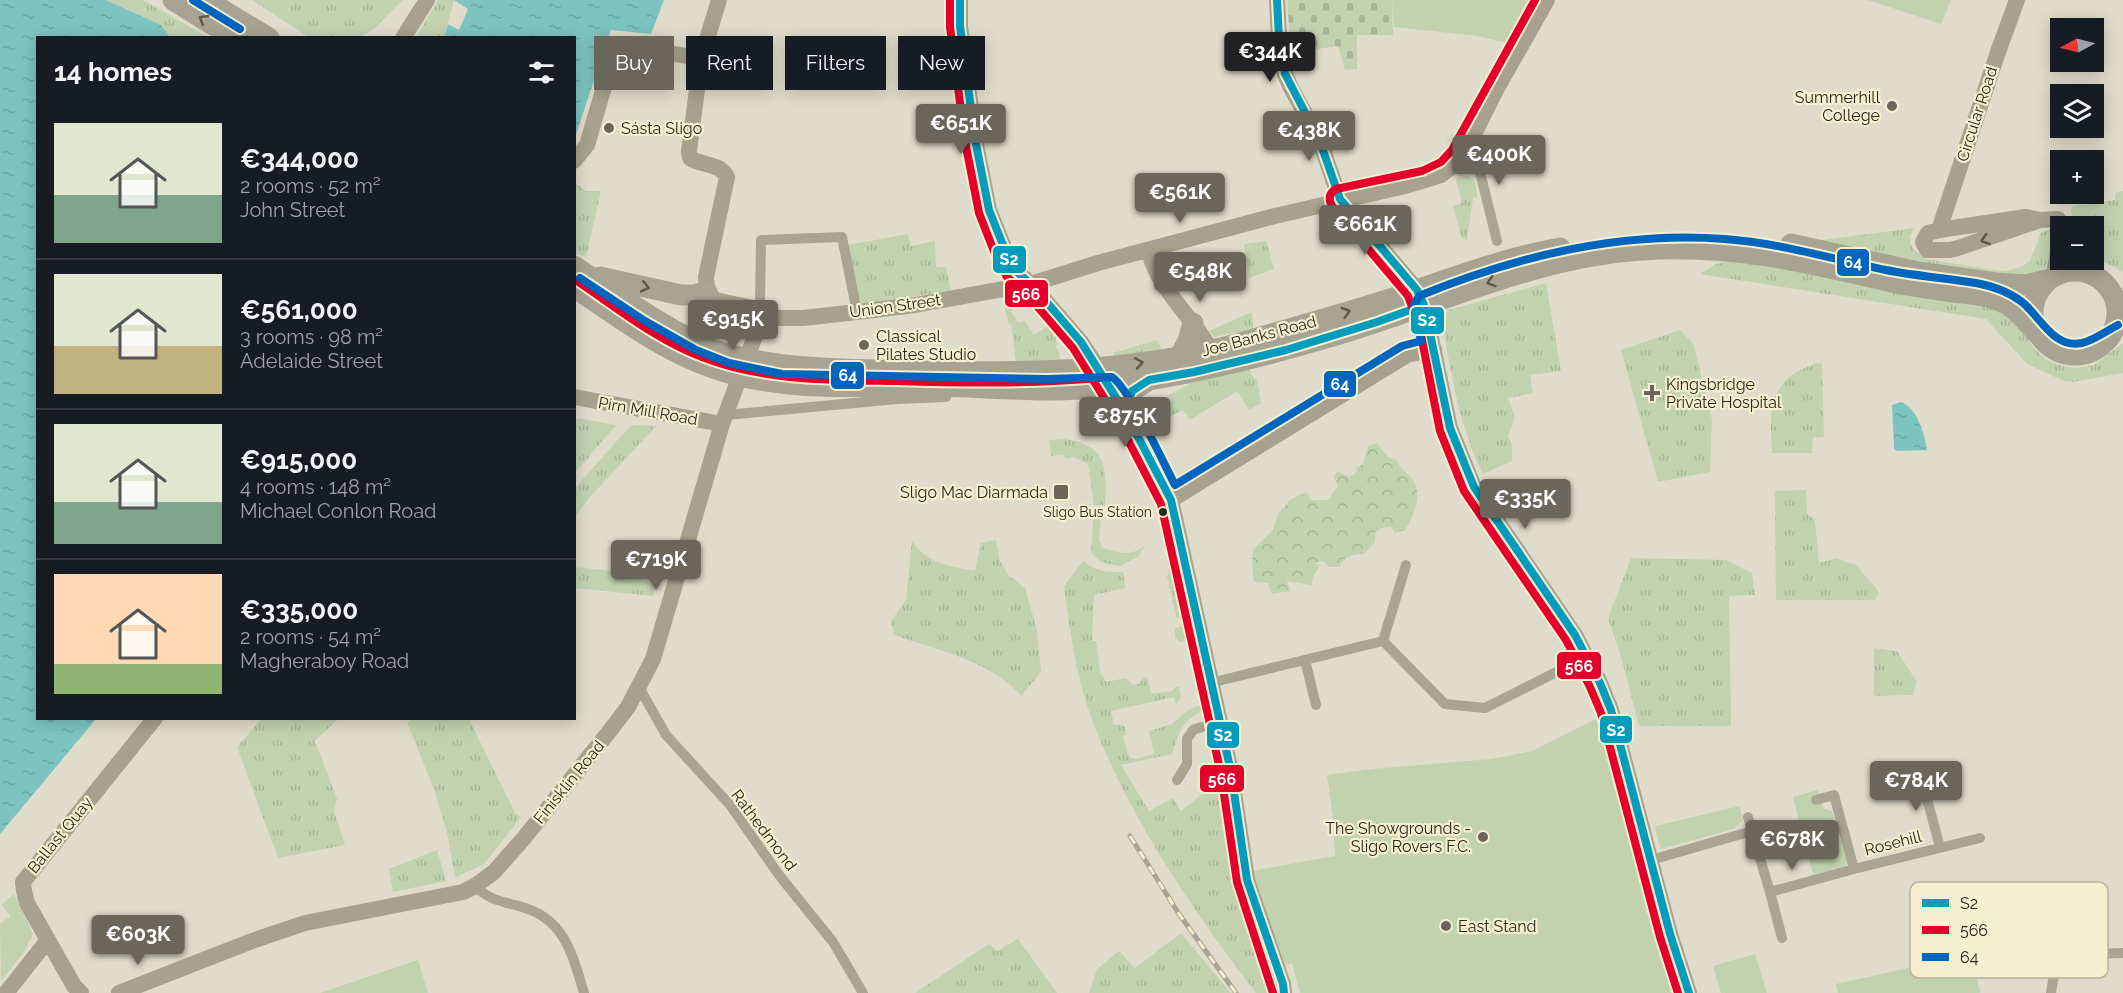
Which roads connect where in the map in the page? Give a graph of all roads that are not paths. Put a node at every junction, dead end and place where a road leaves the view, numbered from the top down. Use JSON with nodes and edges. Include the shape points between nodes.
{"nodes":[{"id":1,"x":173,"y":0,"type":"edge"},
{"id":2,"x":206,"y":0,"type":"edge"},
{"id":3,"x":427,"y":0,"type":"edge"},
{"id":4,"x":719,"y":0,"type":"edge"},
{"id":5,"x":960,"y":0,"type":"edge"},
{"id":6,"x":1277,"y":0,"type":"edge"},
{"id":7,"x":1547,"y":0,"type":"edge"},
{"id":8,"x":2017,"y":0,"type":"edge"},
{"id":9,"x":414,"y":19,"type":"junction"},
{"id":10,"x":231,"y":36,"type":"edge"},
{"id":11,"x":266,"y":36,"type":"edge"},
{"id":12,"x":393,"y":36,"type":"edge"},
{"id":13,"x":404,"y":36,"type":"edge"},
{"id":14,"x":708,"y":36,"type":"edge"},
{"id":15,"x":686,"y":56,"type":"edge"},
{"id":16,"x":697,"y":90,"type":"edge"},
{"id":17,"x":1465,"y":148,"type":"junction"},
{"id":18,"x":576,"y":159,"type":"edge"},
{"id":19,"x":1340,"y":199,"type":"junction"},
{"id":20,"x":2050,"y":219,"type":"edge"},
{"id":21,"x":2040,"y":220,"type":"junction"},
{"id":22,"x":1939,"y":230,"type":"junction"},
{"id":23,"x":1497,"y":241,"type":"dead end"},
{"id":24,"x":1149,"y":250,"type":"junction"},
{"id":25,"x":2053,"y":270,"type":"edge"},
{"id":26,"x":2088,"y":271,"type":"edge"},
{"id":27,"x":579,"y":276,"type":"edge"},
{"id":28,"x":2051,"y":278,"type":"junction"},
{"id":29,"x":1030,"y":284,"type":"junction"},
{"id":30,"x":2123,"y":290,"type":"edge"},
{"id":31,"x":707,"y":292,"type":"junction"},
{"id":32,"x":1420,"y":297,"type":"junction"},
{"id":33,"x":857,"y":312,"type":"junction"},
{"id":34,"x":758,"y":315,"type":"junction"},
{"id":35,"x":1194,"y":323,"type":"junction"},
{"id":36,"x":2038,"y":334,"type":"junction"},
{"id":37,"x":2123,"y":334,"type":"edge"},
{"id":38,"x":2103,"y":344,"type":"junction"},
{"id":39,"x":1433,"y":345,"type":"junction"},
{"id":40,"x":1180,"y":356,"type":"junction"},
{"id":41,"x":1214,"y":358,"type":"junction"},
{"id":42,"x":745,"y":367,"type":"junction"},
{"id":43,"x":1098,"y":368,"type":"junction"},
{"id":44,"x":1149,"y":380,"type":"junction"},
{"id":45,"x":1109,"y":387,"type":"junction"},
{"id":46,"x":576,"y":397,"type":"edge"},
{"id":47,"x":946,"y":397,"type":"dead end"},
{"id":48,"x":1125,"y":412,"type":"junction"},
{"id":49,"x":724,"y":420,"type":"junction"},
{"id":50,"x":1171,"y":500,"type":"junction"},
{"id":51,"x":1406,"y":565,"type":"dead end"},
{"id":52,"x":1383,"y":641,"type":"junction"},
{"id":53,"x":1586,"y":657,"type":"junction"},
{"id":54,"x":1305,"y":660,"type":"junction"},
{"id":55,"x":1210,"y":683,"type":"junction"},
{"id":56,"x":639,"y":687,"type":"junction"},
{"id":57,"x":1316,"y":705,"type":"dead end"},
{"id":58,"x":152,"y":720,"type":"edge"},
{"id":59,"x":1219,"y":721,"type":"junction"},
{"id":60,"x":1919,"y":770,"type":"dead end"},
{"id":61,"x":1178,"y":780,"type":"dead end"},
{"id":62,"x":1816,"y":800,"type":"dead end"},
{"id":63,"x":1748,"y":816,"type":"dead end"},
{"id":64,"x":1752,"y":831,"type":"junction"},
{"id":65,"x":1980,"y":838,"type":"dead end"},
{"id":66,"x":1940,"y":847,"type":"junction"},
{"id":67,"x":1651,"y":860,"type":"junction"},
{"id":68,"x":1854,"y":869,"type":"junction"},
{"id":69,"x":476,"y":886,"type":"junction"},
{"id":70,"x":1770,"y":892,"type":"junction"},
{"id":71,"x":1782,"y":938,"type":"dead end"},
{"id":72,"x":48,"y":940,"type":"junction"},
{"id":73,"x":2108,"y":953,"type":"edge"},
{"id":74,"x":2123,"y":953,"type":"edge"},
{"id":75,"x":2054,"y":978,"type":"edge"},
{"id":76,"x":6,"y":993,"type":"edge"},
{"id":77,"x":81,"y":993,"type":"edge"},
{"id":78,"x":119,"y":993,"type":"edge"},
{"id":79,"x":584,"y":993,"type":"edge"},
{"id":80,"x":863,"y":993,"type":"edge"},
{"id":81,"x":1284,"y":993,"type":"edge"},
{"id":82,"x":1689,"y":993,"type":"edge"},
{"id":83,"x":2052,"y":993,"type":"edge"}],
"edges":[{"from":10,"to":1,"type":"highway","one_way":true},
{"from":2,"to":11,"type":"highway"},
{"from":3,"to":9,"type":"street"},
{"from":4,"to":14,"type":"street"},
{"from":5,"to":29,"type":"street","via":[[966,83],[989,210],[1015,270]]},
{"from":6,"to":19,"type":"street","via":[[1285,75],[1319,139]]},
{"from":7,"to":17,"type":"street","name":"Union Street"},
{"from":8,"to":22,"type":"street","name":"Circular Road"},
{"from":9,"to":12,"type":"street"},
{"from":9,"to":13,"type":"street"},
{"from":15,"to":18,"type":"street","via":[[621,47],[612,63],[587,145]]},
{"from":16,"to":31,"type":"street","via":[[690,158],[718,167],[726,177],[706,277]]},
{"from":17,"to":19,"type":"street","name":"Union Street","via":[[1454,165],[1441,174]]},
{"from":17,"to":23,"type":"street","via":[[1478,164]]},
{"from":19,"to":24,"type":"street","name":"Union Street"},
{"from":19,"to":32,"type":"street"},
{"from":20,"to":21,"type":"street"},
{"from":21,"to":22,"type":"street","via":[[2018,217]]},
{"from":21,"to":22,"type":"street","name":"Circular Road","one_way":true,"via":[[1958,248],[1927,250],[1925,236]]},
{"from":24,"to":29,"type":"street","name":"Union Street"},
{"from":24,"to":35,"type":"street","via":[[1160,278]]},
{"from":25,"to":28,"type":"street"},
{"from":26,"to":28,"type":"highway","via":[[2065,272]]},
{"from":26,"to":30,"type":"highway"},
{"from":26,"to":38,"type":"highway","via":[[2111,294],[2116,311],[2115,323]]},
{"from":27,"to":31,"type":"highway","one_way":true,"via":[[681,295]]},
{"from":27,"to":42,"type":"highway"},
{"from":28,"to":32,"type":"highway","via":[[2026,285],[1996,283],[1918,272],[1784,243],[1684,234],[1581,244],[1528,254]]},
{"from":28,"to":36,"type":"highway","via":[[2035,298]]},
{"from":29,"to":33,"type":"street","name":"Union Street"},
{"from":29,"to":43,"type":"street","via":[[1081,342]]},
{"from":31,"to":34,"type":"street","name":"Union Street","via":[[715,300],[753,308]]},
{"from":36,"to":32,"type":"highway","one_way":true,"via":[[2008,304],[1982,295],[1898,283],[1774,256],[1697,248],[1596,255]]},
{"from":32,"to":39,"type":"street"},
{"from":32,"to":41,"type":"highway","name":"Joe Banks Road","via":[[1329,337]]},
{"from":33,"to":34,"type":"street","name":"Union Street","via":[[803,318]]},
{"from":33,"to":34,"type":"street","via":[[842,237],[761,240]]},
{"from":34,"to":42,"type":"street","name":"Finisklin Road"},
{"from":35,"to":40,"type":"highway"},
{"from":35,"to":41,"type":"street"},
{"from":36,"to":38,"type":"highway","via":[[2051,347],[2068,354],[2080,355]]},
{"from":37,"to":38,"type":"highway"},
{"from":39,"to":50,"type":"street","via":[[1407,355]]},
{"from":39,"to":53,"type":"street","via":[[1450,428],[1474,487]]},
{"from":40,"to":41,"type":"highway","name":"Joe Banks Road"},
{"from":43,"to":40,"type":"highway","name":"Joe Banks Road","one_way":true},
{"from":41,"to":44,"type":"highway","name":"Joe Banks Road"},
{"from":42,"to":43,"type":"highway","name":"Joe Banks Road","via":[[1028,372]]},
{"from":42,"to":45,"type":"highway","name":"Joe Banks Road","via":[[781,384],[1047,390]]},
{"from":42,"to":49,"type":"street","name":"Finisklin Road"},
{"from":43,"to":45,"type":"street"},
{"from":44,"to":45,"type":"highway","name":"Joe Banks Road"},
{"from":44,"to":48,"type":"highway","via":[[1132,391]]},
{"from":45,"to":48,"type":"street"},
{"from":46,"to":49,"type":"street","name":"Pirn Mill Road"},
{"from":47,"to":49,"type":"street","via":[[897,399]]},
{"from":48,"to":50,"type":"street"},
{"from":49,"to":56,"type":"street","name":"Finisklin Road","via":[[653,659]]},
{"from":50,"to":55,"type":"street"},
{"from":51,"to":52,"type":"street"},
{"from":52,"to":53,"type":"street","via":[[1444,704],[1485,708]]},
{"from":52,"to":54,"type":"street"},
{"from":53,"to":67,"type":"street","via":[[1611,710]]},
{"from":54,"to":55,"type":"street"},
{"from":54,"to":57,"type":"street"},
{"from":55,"to":59,"type":"street"},
{"from":56,"to":69,"type":"street","name":"Finisklin Road","via":[[612,728],[524,838]]},
{"from":56,"to":80,"type":"street","name":"Rathedmond","via":[[666,735],[730,805],[833,942]]},
{"from":58,"to":72,"type":"street","name":"Ballast Quay","via":[[23,882],[27,903]]},
{"from":59,"to":61,"type":"street","via":[[1194,730],[1187,739],[1187,764]]},
{"from":59,"to":81,"type":"street","via":[[1239,817],[1247,880]]},
{"from":60,"to":66,"type":"street","name":"Rosehill"},
{"from":62,"to":68,"type":"street","name":"Rosehill","via":[[1834,795]]},
{"from":63,"to":64,"type":"street"},
{"from":64,"to":67,"type":"street"},
{"from":64,"to":70,"type":"street"},
{"from":65,"to":66,"type":"street","name":"Rosehill"},
{"from":66,"to":68,"type":"street","name":"Rosehill"},
{"from":67,"to":82,"type":"street"},
{"from":68,"to":70,"type":"street","name":"Rosehill"},
{"from":69,"to":78,"type":"street","name":"Finisklin Road","via":[[441,897],[303,924]]},
{"from":69,"to":79,"type":"street","via":[[486,897],[536,911],[555,924],[574,958]]},
{"from":70,"to":71,"type":"street"},
{"from":72,"to":76,"type":"street"},
{"from":72,"to":77,"type":"street","name":"Ballast Quay"},
{"from":73,"to":74,"type":"street"},
{"from":75,"to":83,"type":"street"}]}
